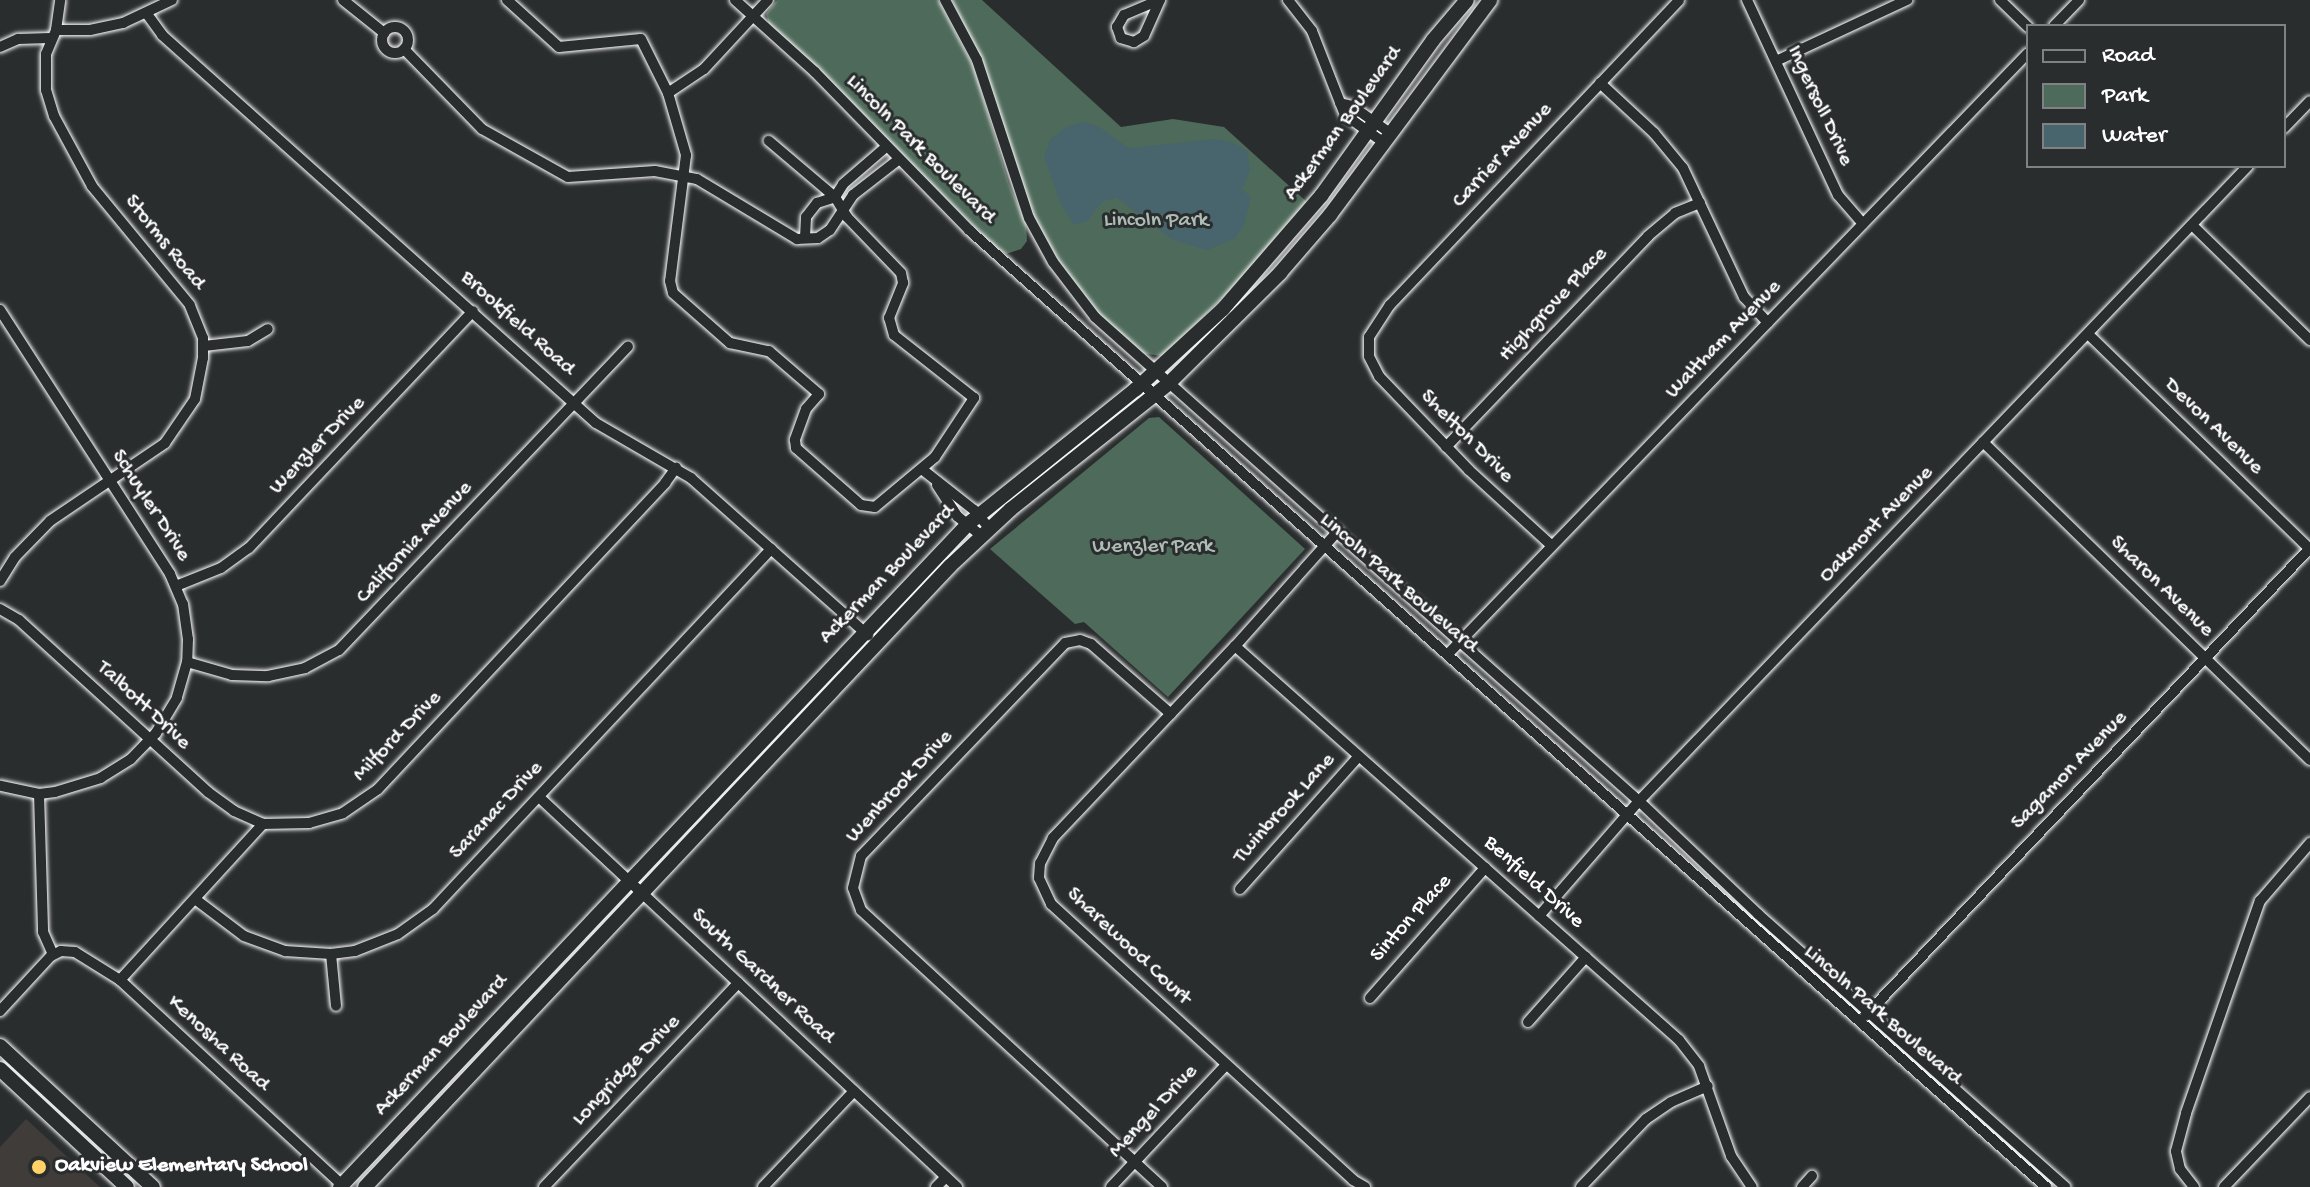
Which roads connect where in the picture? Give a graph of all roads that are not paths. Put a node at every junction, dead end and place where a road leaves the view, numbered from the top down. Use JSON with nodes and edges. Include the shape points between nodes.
{"nodes":[{"id":1,"x":60,"y":0,"type":"edge"},
{"id":2,"x":172,"y":0,"type":"edge"},
{"id":3,"x":343,"y":0,"type":"edge"},
{"id":4,"x":507,"y":0,"type":"edge"},
{"id":5,"x":735,"y":0,"type":"edge"},
{"id":6,"x":768,"y":0,"type":"edge"},
{"id":7,"x":945,"y":0,"type":"edge"},
{"id":8,"x":1288,"y":0,"type":"edge"},
{"id":9,"x":1467,"y":0,"type":"edge"},
{"id":10,"x":1490,"y":0,"type":"edge"},
{"id":11,"x":1679,"y":0,"type":"edge"},
{"id":12,"x":1747,"y":0,"type":"edge"},
{"id":13,"x":1907,"y":0,"type":"edge"},
{"id":14,"x":2000,"y":0,"type":"edge"},
{"id":15,"x":2079,"y":0,"type":"edge"},
{"id":16,"x":147,"y":14,"type":"junction"},
{"id":17,"x":754,"y":16,"type":"junction"},
{"id":18,"x":1153,"y":16,"type":"joint"},
{"id":19,"x":2056,"y":24,"type":"edge"},
{"id":20,"x":2026,"y":25,"type":"edge"},
{"id":21,"x":384,"y":33,"type":"junction"},
{"id":22,"x":53,"y":34,"type":"junction"},
{"id":23,"x":0,"y":47,"type":"edge"},
{"id":24,"x":404,"y":49,"type":"junction"},
{"id":25,"x":2026,"y":55,"type":"edge"},
{"id":26,"x":1776,"y":61,"type":"junction"},
{"id":27,"x":1600,"y":83,"type":"junction"},
{"id":28,"x":668,"y":93,"type":"junction"},
{"id":29,"x":2310,"y":101,"type":"edge"},
{"id":30,"x":2286,"y":126,"type":"edge"},
{"id":31,"x":1372,"y":127,"type":"junction"},
{"id":32,"x":1386,"y":137,"type":"junction"},
{"id":33,"x":769,"y":141,"type":"dead end"},
{"id":34,"x":886,"y":147,"type":"junction"},
{"id":35,"x":898,"y":160,"type":"junction"},
{"id":36,"x":2246,"y":168,"type":"edge"},
{"id":37,"x":686,"y":176,"type":"junction"},
{"id":38,"x":835,"y":197,"type":"junction"},
{"id":39,"x":1700,"y":203,"type":"junction"},
{"id":40,"x":842,"y":209,"type":"junction"},
{"id":41,"x":1863,"y":224,"type":"junction"},
{"id":42,"x":2192,"y":225,"type":"junction"},
{"id":43,"x":805,"y":237,"type":"junction"},
{"id":44,"x":0,"y":310,"type":"edge"},
{"id":45,"x":473,"y":311,"type":"junction"},
{"id":46,"x":1768,"y":323,"type":"junction"},
{"id":47,"x":268,"y":329,"type":"dead end"},
{"id":48,"x":2088,"y":334,"type":"junction"},
{"id":49,"x":2310,"y":340,"type":"edge"},
{"id":50,"x":204,"y":346,"type":"junction"},
{"id":51,"x":628,"y":346,"type":"dead end"},
{"id":52,"x":1368,"y":347,"type":"joint"},
{"id":53,"x":1155,"y":372,"type":"junction"},
{"id":54,"x":1142,"y":383,"type":"junction"},
{"id":55,"x":1168,"y":384,"type":"junction"},
{"id":56,"x":1156,"y":395,"type":"junction"},
{"id":57,"x":575,"y":402,"type":"junction"},
{"id":58,"x":1983,"y":442,"type":"junction"},
{"id":59,"x":1446,"y":447,"type":"junction"},
{"id":60,"x":676,"y":468,"type":"junction"},
{"id":61,"x":923,"y":470,"type":"junction"},
{"id":62,"x":110,"y":481,"type":"junction"},
{"id":63,"x":973,"y":520,"type":"junction"},
{"id":64,"x":1338,"y":531,"type":"junction"},
{"id":65,"x":986,"y":532,"type":"junction"},
{"id":66,"x":1551,"y":545,"type":"junction"},
{"id":67,"x":1325,"y":546,"type":"junction"},
{"id":68,"x":771,"y":549,"type":"junction"},
{"id":69,"x":2310,"y":549,"type":"edge"},
{"id":70,"x":0,"y":581,"type":"edge"},
{"id":71,"x":176,"y":586,"type":"junction"},
{"id":72,"x":0,"y":609,"type":"edge"},
{"id":73,"x":864,"y":631,"type":"junction"},
{"id":74,"x":1460,"y":640,"type":"junction"},
{"id":75,"x":876,"y":643,"type":"junction"},
{"id":76,"x":1235,"y":646,"type":"junction"},
{"id":77,"x":1448,"y":654,"type":"junction"},
{"id":78,"x":2206,"y":658,"type":"junction"},
{"id":79,"x":187,"y":662,"type":"junction"},
{"id":80,"x":1171,"y":714,"type":"junction"},
{"id":81,"x":150,"y":739,"type":"junction"},
{"id":82,"x":1359,"y":756,"type":"junction"},
{"id":83,"x":2310,"y":760,"type":"edge"},
{"id":84,"x":0,"y":786,"type":"edge"},
{"id":85,"x":39,"y":794,"type":"junction"},
{"id":86,"x":539,"y":797,"type":"junction"},
{"id":87,"x":1639,"y":801,"type":"junction"},
{"id":88,"x":1627,"y":814,"type":"junction"},
{"id":89,"x":263,"y":824,"type":"junction"},
{"id":90,"x":2310,"y":843,"type":"edge"},
{"id":91,"x":1485,"y":868,"type":"junction"},
{"id":92,"x":629,"y":881,"type":"junction"},
{"id":93,"x":1240,"y":889,"type":"dead end"},
{"id":94,"x":641,"y":892,"type":"junction"},
{"id":95,"x":195,"y":899,"type":"junction"},
{"id":96,"x":1539,"y":916,"type":"junction"},
{"id":97,"x":53,"y":954,"type":"junction"},
{"id":98,"x":331,"y":954,"type":"junction"},
{"id":99,"x":1586,"y":957,"type":"junction"},
{"id":100,"x":120,"y":980,"type":"junction"},
{"id":101,"x":738,"y":983,"type":"junction"},
{"id":102,"x":1370,"y":998,"type":"dead end"},
{"id":103,"x":336,"y":1006,"type":"dead end"},
{"id":104,"x":0,"y":1011,"type":"edge"},
{"id":105,"x":1868,"y":1013,"type":"junction"},
{"id":106,"x":1528,"y":1022,"type":"dead end"},
{"id":107,"x":1859,"y":1023,"type":"junction"},
{"id":108,"x":0,"y":1046,"type":"edge"},
{"id":109,"x":1226,"y":1065,"type":"junction"},
{"id":110,"x":0,"y":1069,"type":"edge"},
{"id":111,"x":1708,"y":1086,"type":"junction"},
{"id":112,"x":854,"y":1091,"type":"junction"},
{"id":113,"x":2310,"y":1097,"type":"edge"},
{"id":114,"x":1134,"y":1162,"type":"junction"},
{"id":115,"x":1812,"y":1176,"type":"dead end"},
{"id":116,"x":946,"y":1177,"type":"junction"},
{"id":117,"x":342,"y":1186,"type":"edge"},
{"id":118,"x":127,"y":1187,"type":"edge"},
{"id":119,"x":153,"y":1187,"type":"edge"},
{"id":120,"x":365,"y":1187,"type":"edge"},
{"id":121,"x":544,"y":1187,"type":"edge"},
{"id":122,"x":763,"y":1187,"type":"edge"},
{"id":123,"x":936,"y":1187,"type":"edge"},
{"id":124,"x":957,"y":1187,"type":"edge"},
{"id":125,"x":1111,"y":1187,"type":"edge"},
{"id":126,"x":1162,"y":1187,"type":"edge"},
{"id":127,"x":1365,"y":1187,"type":"edge"},
{"id":128,"x":1581,"y":1187,"type":"edge"},
{"id":129,"x":1752,"y":1187,"type":"edge"},
{"id":130,"x":1802,"y":1187,"type":"edge"},
{"id":131,"x":2046,"y":1187,"type":"edge"},
{"id":132,"x":2065,"y":1187,"type":"edge"},
{"id":133,"x":2194,"y":1187,"type":"edge"},
{"id":134,"x":2224,"y":1187,"type":"edge"}],
"edges":[{"from":1,"to":22,"type":"street","name":"Storms Road"},
{"from":2,"to":16,"type":"street"},
{"from":3,"to":21,"type":"street"},
{"from":4,"to":28,"type":"street","via":[[559,47],[641,39]]},
{"from":5,"to":17,"type":"street","name":"Lincoln Park Boulevard"},
{"from":6,"to":17,"type":"street"},
{"from":7,"to":53,"type":"street","name":"Lincoln Park Boulevard","via":[[977,60],[1016,186],[1037,234],[1095,317]]},
{"from":8,"to":31,"type":"street","via":[[1312,31],[1340,103],[1352,106]]},
{"from":9,"to":31,"type":"street","name":"Ackerman Boulevard"},
{"from":10,"to":32,"type":"street","name":"Ackerman Boulevard"},
{"from":11,"to":27,"type":"street","name":"Carrier Avenue"},
{"from":12,"to":26,"type":"street","name":"Ingersoll Drive"},
{"from":13,"to":26,"type":"street"},
{"from":14,"to":20,"type":"street"},
{"from":15,"to":19,"type":"street"},
{"from":16,"to":22,"type":"street"},
{"from":16,"to":45,"type":"street","name":"Brookfield Road","via":[[162,35]]},
{"from":17,"to":28,"type":"street","via":[[694,78]]},
{"from":17,"to":34,"type":"street","name":"Lincoln Park Boulevard"},
{"from":18,"to":18,"type":"street","via":[[1160,0],[1124,15],[1118,32],[1128,42],[1140,40]]},
{"from":21,"to":24,"type":"street","via":[[386,48]]},
{"from":21,"to":24,"type":"street","via":[[403,30],[408,41]]},
{"from":22,"to":23,"type":"street"},
{"from":22,"to":50,"type":"street","name":"Storms Road","via":[[46,54],[46,90],[63,137],[113,213],[181,291]]},
{"from":24,"to":37,"type":"street","via":[[482,129],[568,177],[655,171]]},
{"from":25,"to":41,"type":"street","name":"Waltham Avenue"},
{"from":26,"to":41,"type":"street","name":"Ingersoll Drive","via":[[1838,195]]},
{"from":27,"to":39,"type":"street","via":[[1671,151]]},
{"from":27,"to":52,"type":"street","name":"Carrier Avenue","via":[[1378,319]]},
{"from":28,"to":37,"type":"street","via":[[685,145]]},
{"from":29,"to":30,"type":"street"},
{"from":31,"to":32,"type":"street"},
{"from":31,"to":53,"type":"street","name":"Ackerman Boulevard","via":[[1260,269]]},
{"from":32,"to":55,"type":"street","name":"Ackerman Boulevard","via":[[1280,273]]},
{"from":33,"to":38,"type":"street"},
{"from":34,"to":35,"type":"street","name":"Lincoln Park Boulevard"},
{"from":34,"to":38,"type":"street"},
{"from":35,"to":40,"type":"street"},
{"from":35,"to":54,"type":"street","name":"Lincoln Park Boulevard"},
{"from":36,"to":42,"type":"street","name":"Oakmont Avenue"},
{"from":37,"to":43,"type":"street","via":[[706,182],[786,234]]},
{"from":37,"to":61,"type":"street","via":[[671,288],[730,343],[769,351],[819,394],[806,409],[796,448],[869,508]]},
{"from":38,"to":40,"type":"street"},
{"from":38,"to":43,"type":"street","via":[[817,203],[806,217]]},
{"from":39,"to":46,"type":"street","via":[[1744,297]]},
{"from":39,"to":59,"type":"street","name":"Highgrove Place","via":[[1675,213],[1648,236]]},
{"from":40,"to":43,"type":"street","via":[[830,230],[818,238]]},
{"from":40,"to":61,"type":"street","via":[[903,278],[889,318],[894,335],[974,398]]},
{"from":41,"to":46,"type":"street","name":"Waltham Avenue"},
{"from":42,"to":48,"type":"street","name":"Oakmont Avenue"},
{"from":42,"to":49,"type":"street"},
{"from":44,"to":62,"type":"street","name":"Schuyler Drive"},
{"from":45,"to":57,"type":"street","name":"Brookfield Road"},
{"from":45,"to":71,"type":"street","name":"Wenzler Drive","via":[[249,548],[221,568]]},
{"from":46,"to":66,"type":"street","name":"Waltham Avenue"},
{"from":47,"to":50,"type":"street","via":[[248,341]]},
{"from":48,"to":58,"type":"street","name":"Oakmont Avenue"},
{"from":48,"to":69,"type":"street","name":"Devon Avenue"},
{"from":50,"to":62,"type":"street","name":"Storms Road","via":[[195,399],[182,423],[151,455]]},
{"from":51,"to":57,"type":"street","name":"California Avenue"},
{"from":52,"to":59,"type":"street","name":"Shelton Drive","via":[[1379,376]]},
{"from":53,"to":54,"type":"street","name":"Ackerman Boulevard"},
{"from":53,"to":55,"type":"street","name":"Lincoln Park Boulevard"},
{"from":54,"to":56,"type":"street","name":"Lincoln Park Boulevard"},
{"from":54,"to":63,"type":"street","name":"Ackerman Boulevard"},
{"from":55,"to":56,"type":"street","name":"Ackerman Boulevard"},
{"from":55,"to":64,"type":"street","name":"Lincoln Park Boulevard"},
{"from":56,"to":65,"type":"street","name":"Ackerman Boulevard"},
{"from":56,"to":67,"type":"street","name":"Lincoln Park Boulevard"},
{"from":57,"to":60,"type":"street","name":"Brookfield Road","via":[[616,436]]},
{"from":57,"to":79,"type":"street","name":"California Avenue","via":[[339,650],[305,668],[268,676],[232,675]]},
{"from":58,"to":78,"type":"street","name":"Sharon Avenue"},
{"from":58,"to":87,"type":"street","name":"Oakmont Avenue"},
{"from":59,"to":66,"type":"street","name":"Shelton Drive"},
{"from":60,"to":68,"type":"street","name":"Brookfield Road"},
{"from":60,"to":89,"type":"street","name":"Milford Drive","via":[[373,794],[324,820]]},
{"from":61,"to":63,"type":"street","via":[[952,491]]},
{"from":62,"to":70,"type":"street","name":"Storms Road","via":[[50,521]]},
{"from":62,"to":71,"type":"street","name":"Schuyler Drive"},
{"from":63,"to":65,"type":"street"},
{"from":63,"to":73,"type":"street","name":"Ackerman Boulevard"},
{"from":64,"to":67,"type":"street","name":"Sharewood Court"},
{"from":64,"to":74,"type":"street","name":"Lincoln Park Boulevard"},
{"from":65,"to":75,"type":"street","name":"Ackerman Boulevard"},
{"from":66,"to":74,"type":"street","name":"Waltham Avenue"},
{"from":67,"to":76,"type":"street","name":"Sharewood Court"},
{"from":67,"to":77,"type":"street","name":"Lincoln Park Boulevard"},
{"from":68,"to":73,"type":"street","name":"Brookfield Road"},
{"from":68,"to":86,"type":"street","name":"Saranac Drive"},
{"from":69,"to":78,"type":"street","name":"Sagamon Avenue"},
{"from":71,"to":79,"type":"street","name":"Schuyler Drive","via":[[186,620]]},
{"from":72,"to":81,"type":"street","name":"Talbott Drive","via":[[19,620]]},
{"from":73,"to":75,"type":"street","name":"Brookfield Road"},
{"from":73,"to":92,"type":"street","name":"Ackerman Boulevard"},
{"from":74,"to":77,"type":"street","name":"Waltham Avenue"},
{"from":74,"to":87,"type":"street","name":"Lincoln Park Boulevard"},
{"from":75,"to":94,"type":"street","name":"Ackerman Boulevard"},
{"from":76,"to":80,"type":"street","name":"Sharewood Court"},
{"from":76,"to":82,"type":"street","name":"Benfield Drive"},
{"from":77,"to":88,"type":"street","name":"Lincoln Park Boulevard"},
{"from":78,"to":83,"type":"street","name":"Sharon Avenue"},
{"from":78,"to":105,"type":"street","name":"Sagamon Avenue"},
{"from":79,"to":81,"type":"street","name":"Schuyler Drive","via":[[177,698]]},
{"from":80,"to":109,"type":"street","name":"Sharewood Court","via":[[1053,838],[1039,878],[1051,904]]},
{"from":80,"to":114,"type":"street","name":"Wenbrook Drive","via":[[1091,644],[1065,643],[861,856],[853,876],[861,910]]},
{"from":81,"to":85,"type":"street","name":"Schuyler Drive","via":[[101,778]]},
{"from":81,"to":89,"type":"street","name":"Talbott Drive","via":[[208,792]]},
{"from":82,"to":91,"type":"street","name":"Benfield Drive"},
{"from":82,"to":93,"type":"street","name":"Twinbrook Lane"},
{"from":84,"to":85,"type":"street"},
{"from":85,"to":97,"type":"street","via":[[43,932]]},
{"from":86,"to":92,"type":"street","name":"South Gardner Road"},
{"from":86,"to":98,"type":"street","name":"Saranac Drive","via":[[415,923],[374,945]]},
{"from":87,"to":88,"type":"street","name":"Oakmont Avenue"},
{"from":87,"to":105,"type":"street","name":"Lincoln Park Boulevard"},
{"from":88,"to":96,"type":"street","name":"Oakmont Avenue"},
{"from":88,"to":107,"type":"street","name":"Lincoln Park Boulevard"},
{"from":89,"to":95,"type":"street"},
{"from":90,"to":133,"type":"street","via":[[2260,901],[2186,1113],[2176,1151],[2180,1169]]},
{"from":91,"to":96,"type":"street","name":"Benfield Drive"},
{"from":91,"to":102,"type":"street","name":"Sinton Place"},
{"from":92,"to":94,"type":"street","name":"South Gardner Road"},
{"from":92,"to":117,"type":"street","name":"Ackerman Boulevard"},
{"from":94,"to":101,"type":"street","name":"South Gardner Road"},
{"from":94,"to":120,"type":"street","name":"Ackerman Boulevard"},
{"from":95,"to":98,"type":"street","name":"Saranac Drive","via":[[227,926],[264,945]]},
{"from":95,"to":100,"type":"street"},
{"from":96,"to":99,"type":"street","name":"Benfield Drive"},
{"from":97,"to":100,"type":"street","name":"Kenosha Road","via":[[75,952]]},
{"from":97,"to":104,"type":"street"},
{"from":98,"to":103,"type":"street"},
{"from":99,"to":106,"type":"street"},
{"from":99,"to":111,"type":"street","name":"Benfield Drive","via":[[1679,1040]]},
{"from":100,"to":117,"type":"street","name":"Kenosha Road"},
{"from":101,"to":112,"type":"street","name":"South Gardner Road"},
{"from":101,"to":121,"type":"street","name":"Longridge Drive"},
{"from":105,"to":107,"type":"street","name":"Sagamon Avenue"},
{"from":105,"to":132,"type":"street","name":"Lincoln Park Boulevard"},
{"from":107,"to":131,"type":"street","name":"Lincoln Park Boulevard"},
{"from":108,"to":119,"type":"street"},
{"from":109,"to":114,"type":"street","name":"Mengel Drive"},
{"from":109,"to":127,"type":"street","name":"Sharewood Court"},
{"from":110,"to":118,"type":"street"},
{"from":111,"to":128,"type":"street","via":[[1646,1119]]},
{"from":111,"to":129,"type":"street","name":"Benfield Drive","via":[[1731,1156]]},
{"from":112,"to":116,"type":"street","name":"South Gardner Road"},
{"from":112,"to":122,"type":"street"},
{"from":113,"to":134,"type":"street"},
{"from":114,"to":125,"type":"street","name":"Mengel Drive"},
{"from":114,"to":126,"type":"street","name":"Wenbrook Drive"},
{"from":115,"to":130,"type":"street"},
{"from":116,"to":123,"type":"street"},
{"from":116,"to":124,"type":"street","name":"South Gardner Road"}]}
